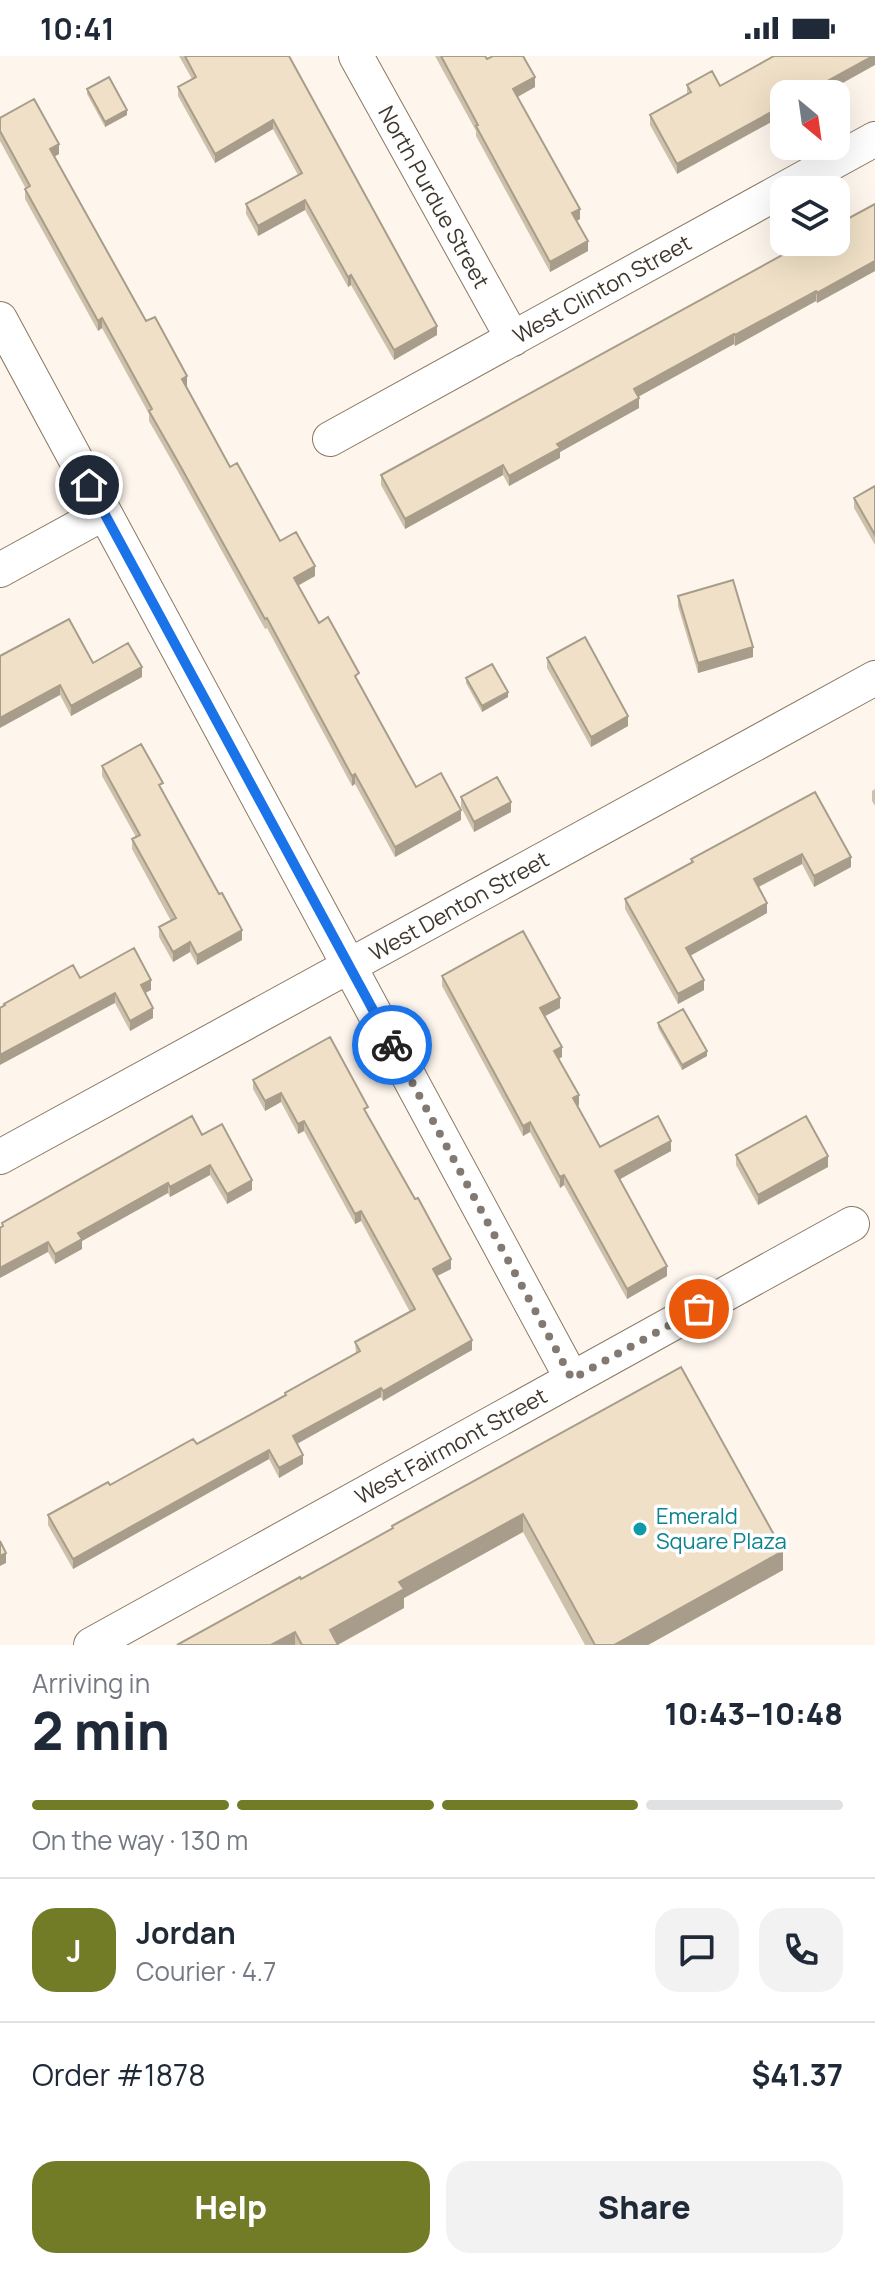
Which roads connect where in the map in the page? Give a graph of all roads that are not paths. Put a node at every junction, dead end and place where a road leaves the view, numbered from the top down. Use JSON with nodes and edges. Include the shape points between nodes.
{"nodes":[{"id":1,"x":356,"y":56,"type":"edge"},
{"id":2,"x":875,"y":139,"type":"edge"},
{"id":3,"x":0,"y":319,"type":"edge"},
{"id":4,"x":513,"y":339,"type":"junction"},
{"id":5,"x":330,"y":439,"type":"dead end"},
{"id":6,"x":104,"y":513,"type":"junction"},
{"id":7,"x":0,"y":570,"type":"edge"},
{"id":8,"x":875,"y":678,"type":"edge"},
{"id":9,"x":349,"y":966,"type":"junction"},
{"id":10,"x":0,"y":1157,"type":"edge"},
{"id":11,"x":852,"y":1224,"type":"dead end"},
{"id":12,"x":572,"y":1379,"type":"junction"},
{"id":13,"x":91,"y":1645,"type":"edge"}],
"edges":[{"from":1,"to":4,"type":"street","name":"North Purdue Street"},
{"from":2,"to":4,"type":"street","name":"West Clinton Street"},
{"from":3,"to":6,"type":"street"},
{"from":4,"to":5,"type":"street","name":"West Clinton Street"},
{"from":6,"to":7,"type":"street"},
{"from":6,"to":9,"type":"street"},
{"from":8,"to":9,"type":"street","name":"West Denton Street"},
{"from":9,"to":10,"type":"street","name":"West Denton Street"},
{"from":9,"to":12,"type":"street"},
{"from":11,"to":12,"type":"street","name":"West Fairmont Street"},
{"from":12,"to":13,"type":"street","name":"West Fairmont Street"}]}
